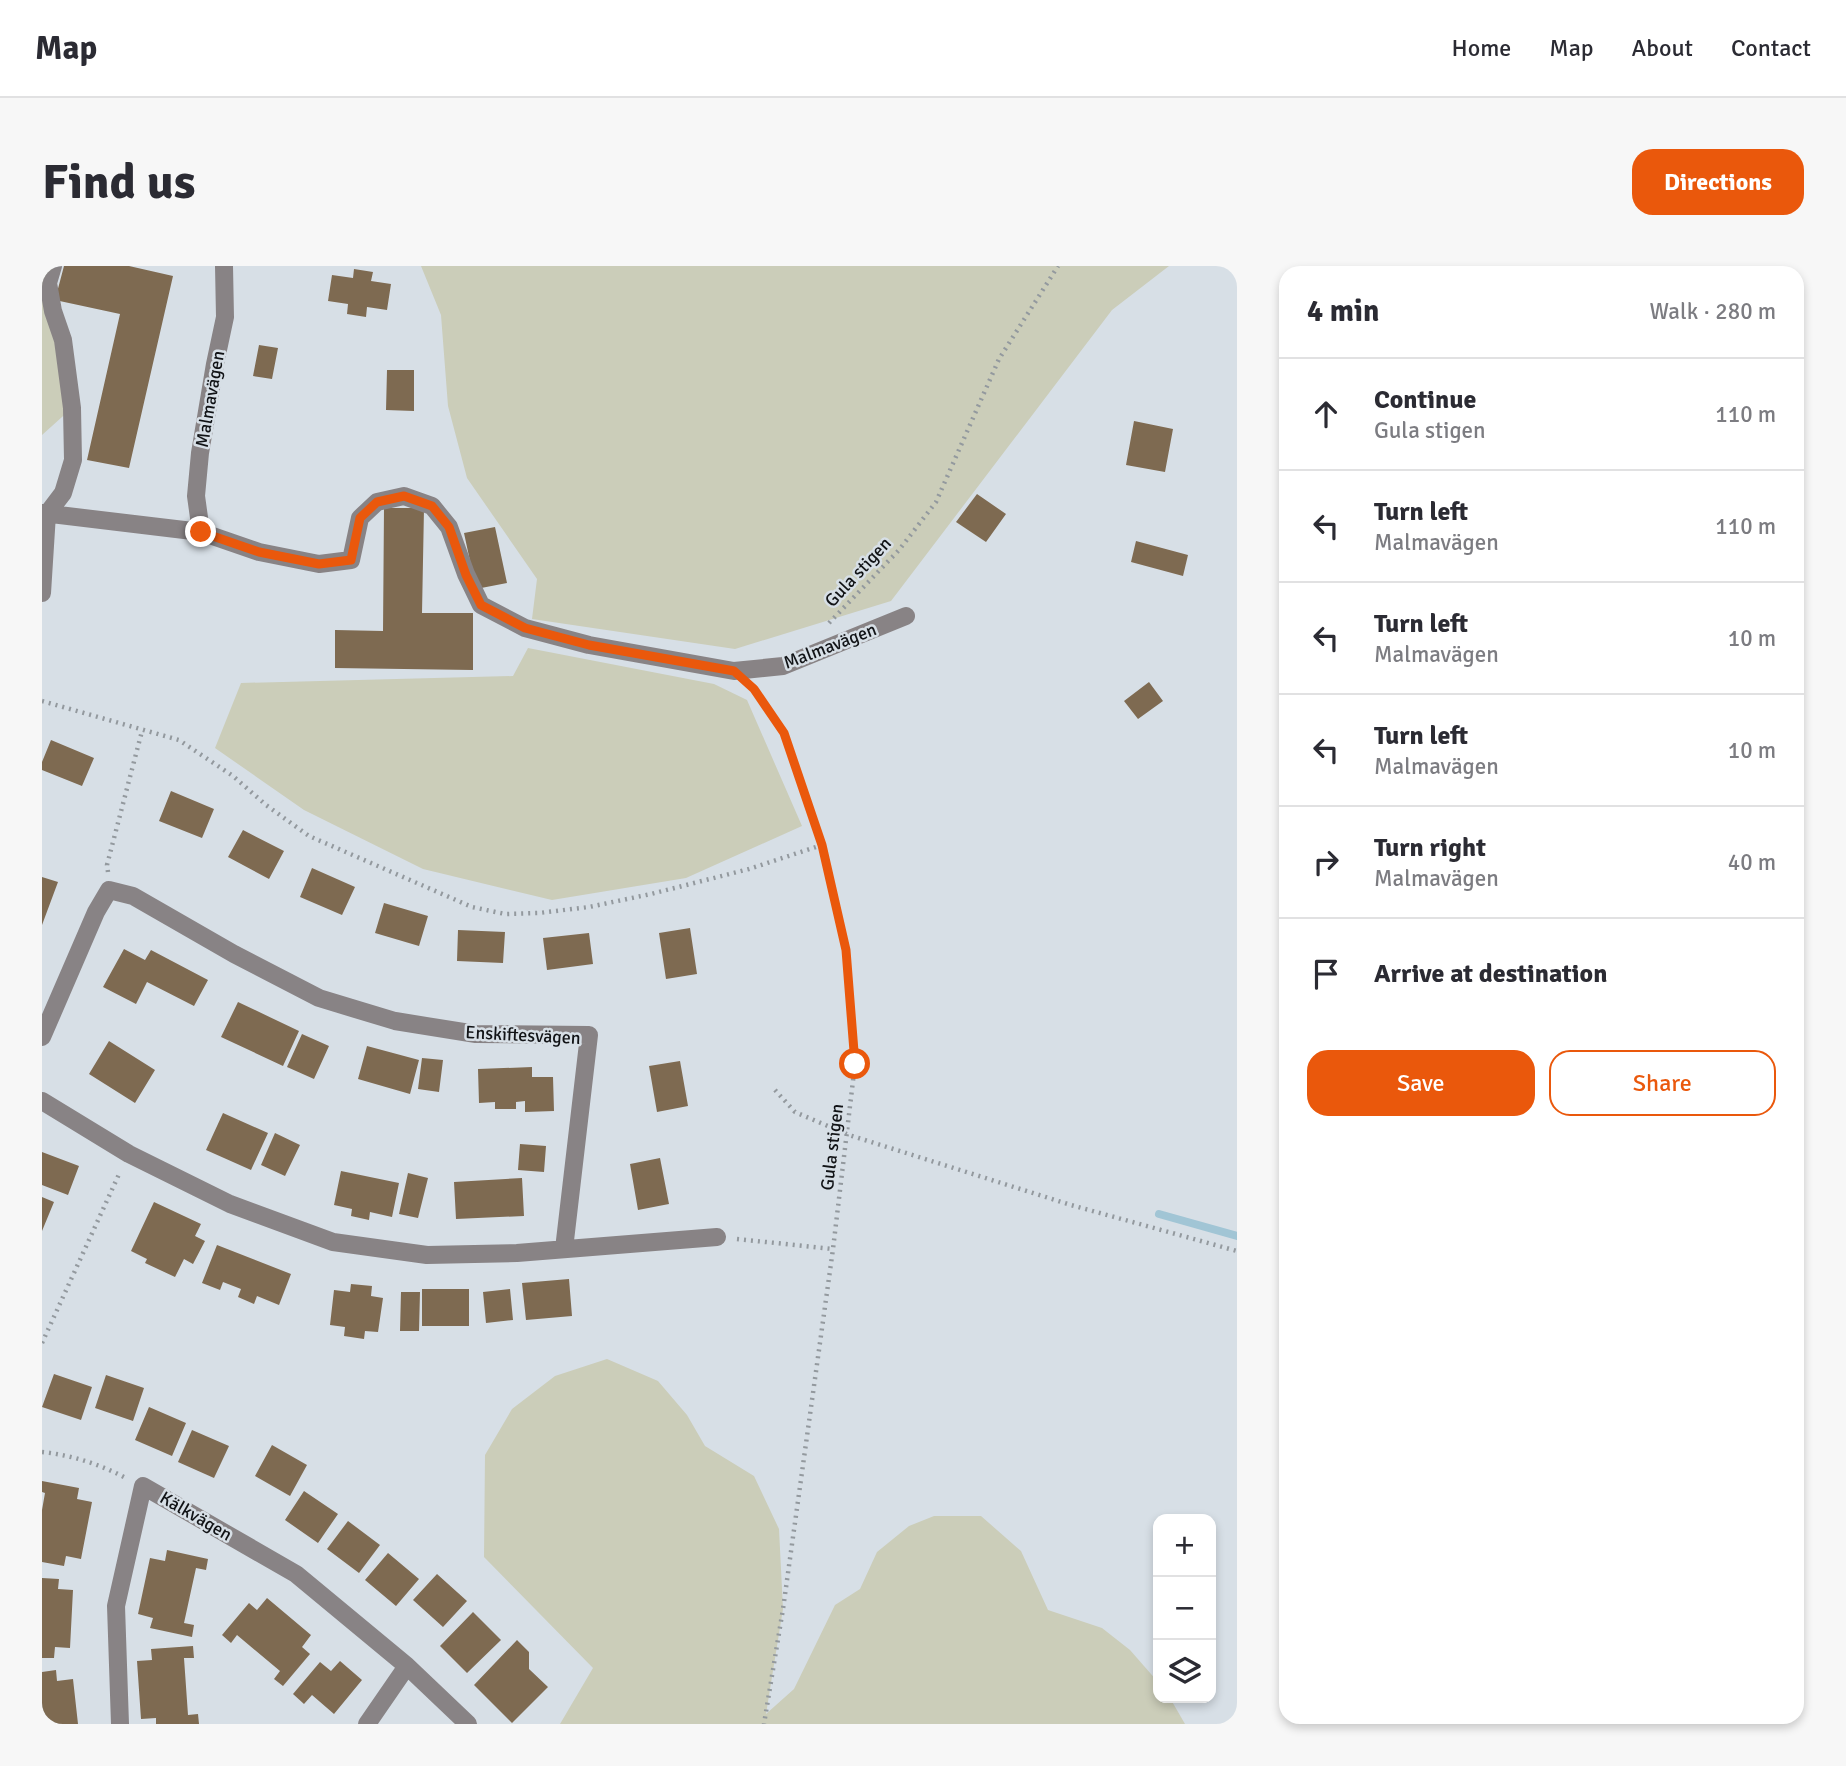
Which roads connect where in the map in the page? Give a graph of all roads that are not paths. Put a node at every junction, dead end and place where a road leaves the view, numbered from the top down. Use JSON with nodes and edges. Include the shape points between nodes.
{"nodes":[{"id":1,"x":53,"y":266,"type":"edge"},
{"id":2,"x":224,"y":266,"type":"edge"},
{"id":3,"x":44,"y":514,"type":"edge"},
{"id":4,"x":201,"y":532,"type":"junction"},
{"id":5,"x":42,"y":593,"type":"edge"},
{"id":6,"x":905,"y":617,"type":"dead end"},
{"id":7,"x":42,"y":1037,"type":"edge"},
{"id":8,"x":42,"y":1101,"type":"edge"},
{"id":9,"x":717,"y":1237,"type":"road end"},
{"id":10,"x":564,"y":1249,"type":"junction"},
{"id":11,"x":407,"y":1666,"type":"junction"},
{"id":12,"x":120,"y":1724,"type":"edge"},
{"id":13,"x":367,"y":1724,"type":"edge"},
{"id":14,"x":468,"y":1724,"type":"edge"}],
"edges":[{"from":1,"to":3,"type":"street","via":[[48,283],[71,394],[74,460],[63,493]]},
{"from":2,"to":4,"type":"street","name":"Malmavägen","via":[[225,317],[196,496]]},
{"from":3,"to":4,"type":"street","name":"Malmavägen"},
{"from":3,"to":5,"type":"street"},
{"from":4,"to":6,"type":"street","name":"Malmavägen","via":[[259,552],[319,564],[351,560],[360,518],[377,502],[404,496],[432,506],[449,527],[481,605],[514,623],[589,645],[734,671],[783,666]]},
{"from":7,"to":10,"type":"street","name":"Enskiftesvägen","via":[[109,890],[134,896],[319,998],[395,1021],[476,1034],[589,1035]]},
{"from":8,"to":10,"type":"street","via":[[128,1154],[230,1204],[333,1242],[427,1255]]},
{"from":9,"to":10,"type":"street"},
{"from":11,"to":12,"type":"street","name":"Kälkvägen","via":[[296,1574],[143,1486],[116,1606]]},
{"from":11,"to":13,"type":"street"},
{"from":11,"to":14,"type":"street","name":"Kälkvägen"}]}
